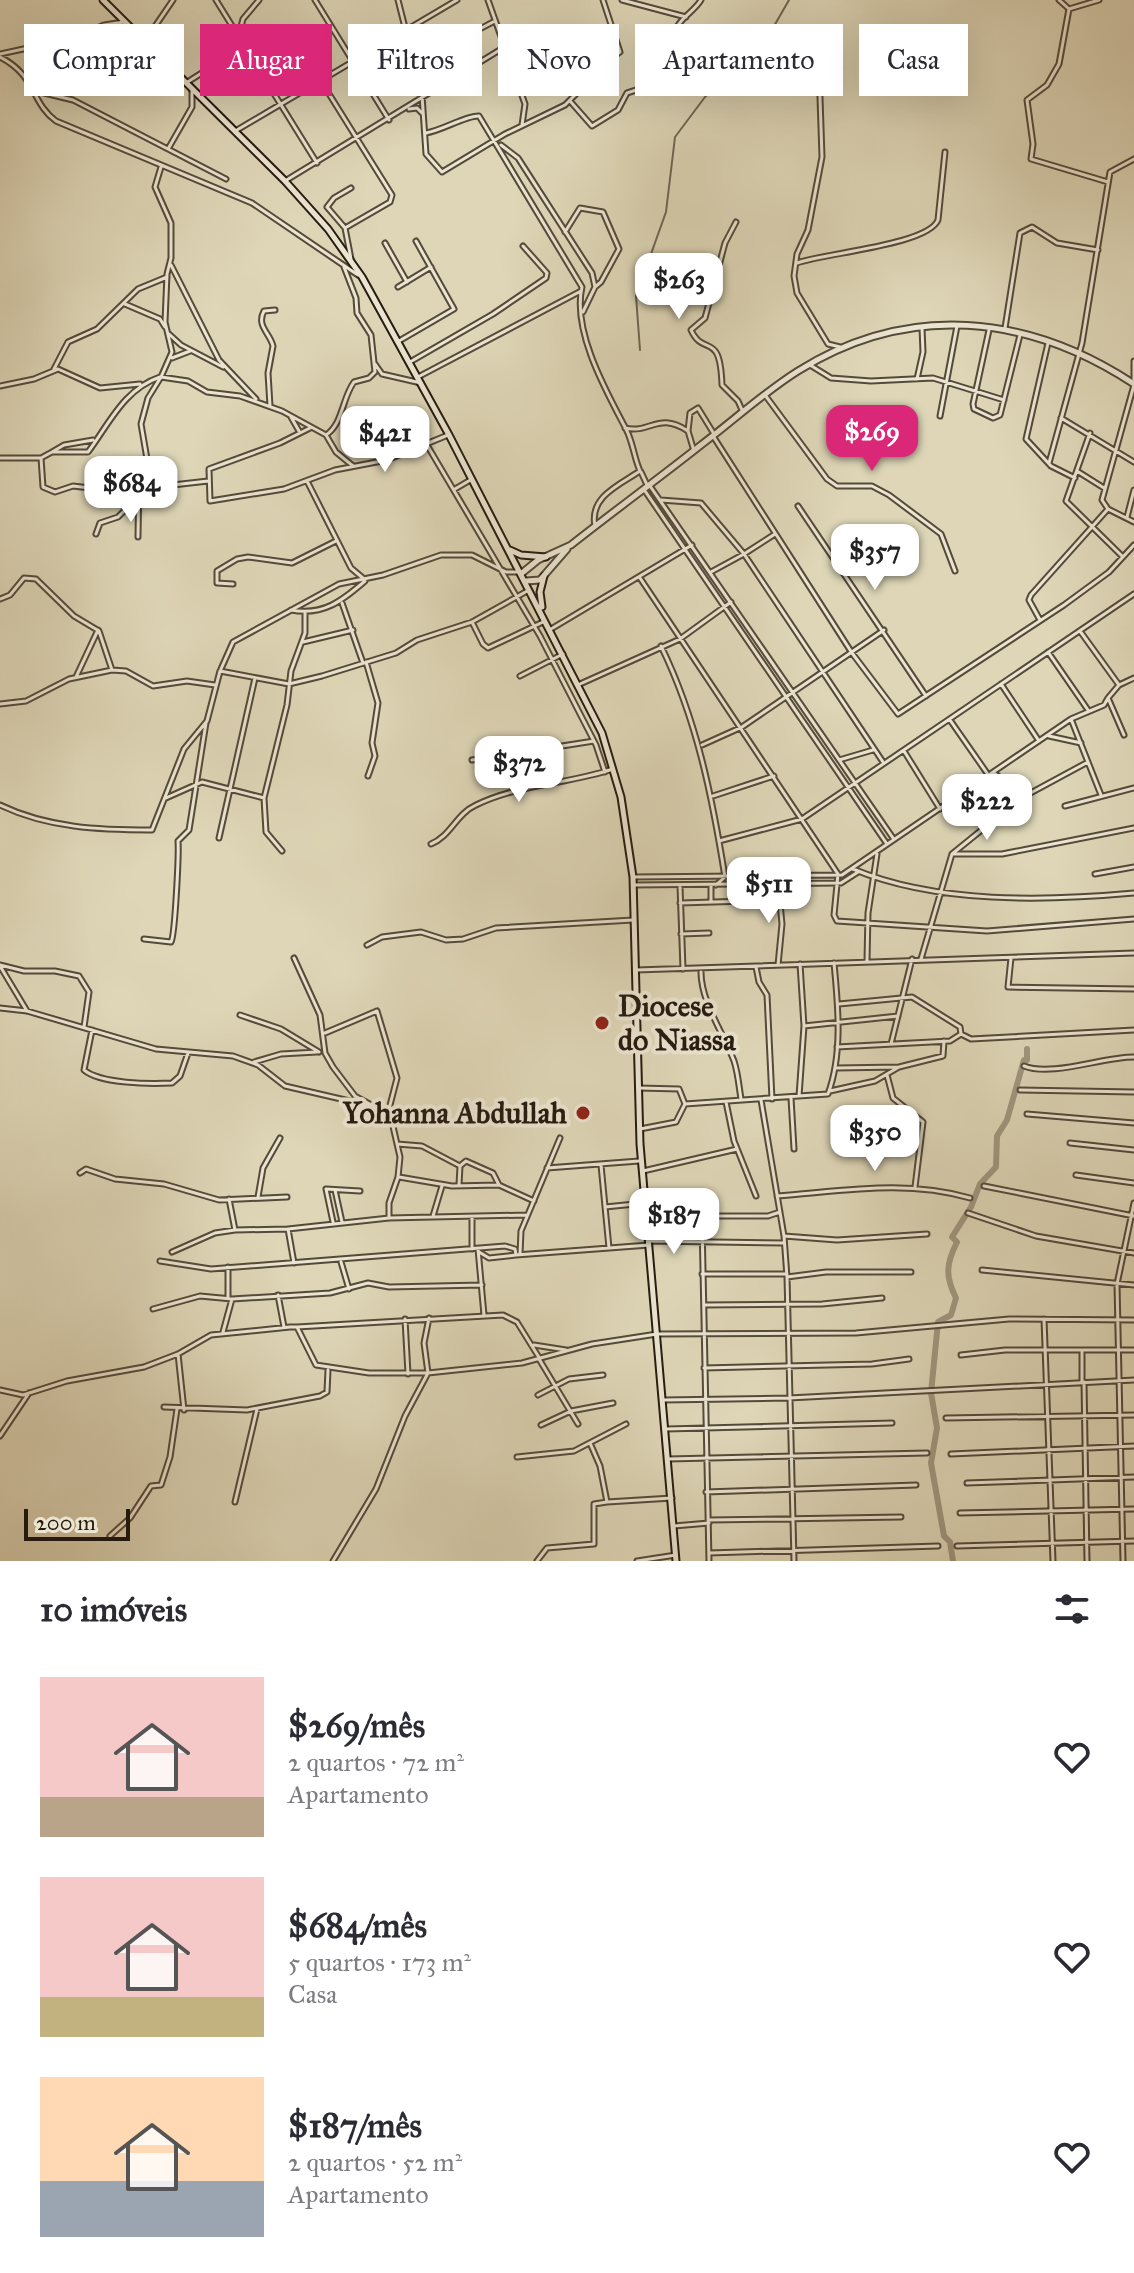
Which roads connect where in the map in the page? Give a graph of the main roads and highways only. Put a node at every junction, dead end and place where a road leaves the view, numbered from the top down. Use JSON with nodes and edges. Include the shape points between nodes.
{"nodes":[{"id":1,"x":103,"y":0,"type":"edge"},
{"id":2,"x":1134,"y":384,"type":"edge"},
{"id":3,"x":571,"y":545,"type":"junction"},
{"id":4,"x":509,"y":549,"type":"junction"},
{"id":5,"x":546,"y":557,"type":"junction"},
{"id":6,"x":521,"y":571,"type":"junction"},
{"id":7,"x":544,"y":576,"type":"junction"},
{"id":8,"x":526,"y":581,"type":"junction"},
{"id":9,"x":545,"y":618,"type":"junction"},
{"id":10,"x":676,"y":1558,"type":"edge"}],
"edges":[{"from":1,"to":4,"type":"main road","via":[[285,181],[351,262]]},
{"from":2,"to":3,"type":"main road","via":[[1079,351],[1005,328],[921,327],[864,339],[765,395]]},
{"from":3,"to":5,"type":"main road"},
{"from":3,"to":7,"type":"main road"},
{"from":4,"to":5,"type":"main road"},
{"from":4,"to":6,"type":"main road"},
{"from":5,"to":6,"type":"main road"},
{"from":6,"to":8,"type":"main road"},
{"from":7,"to":8,"type":"main road"},
{"from":7,"to":9,"type":"main road","via":[[540,592]]},
{"from":8,"to":9,"type":"main road"},
{"from":9,"to":10,"type":"main road","via":[[580,684],[614,769],[633,877],[642,1171]]}]}
